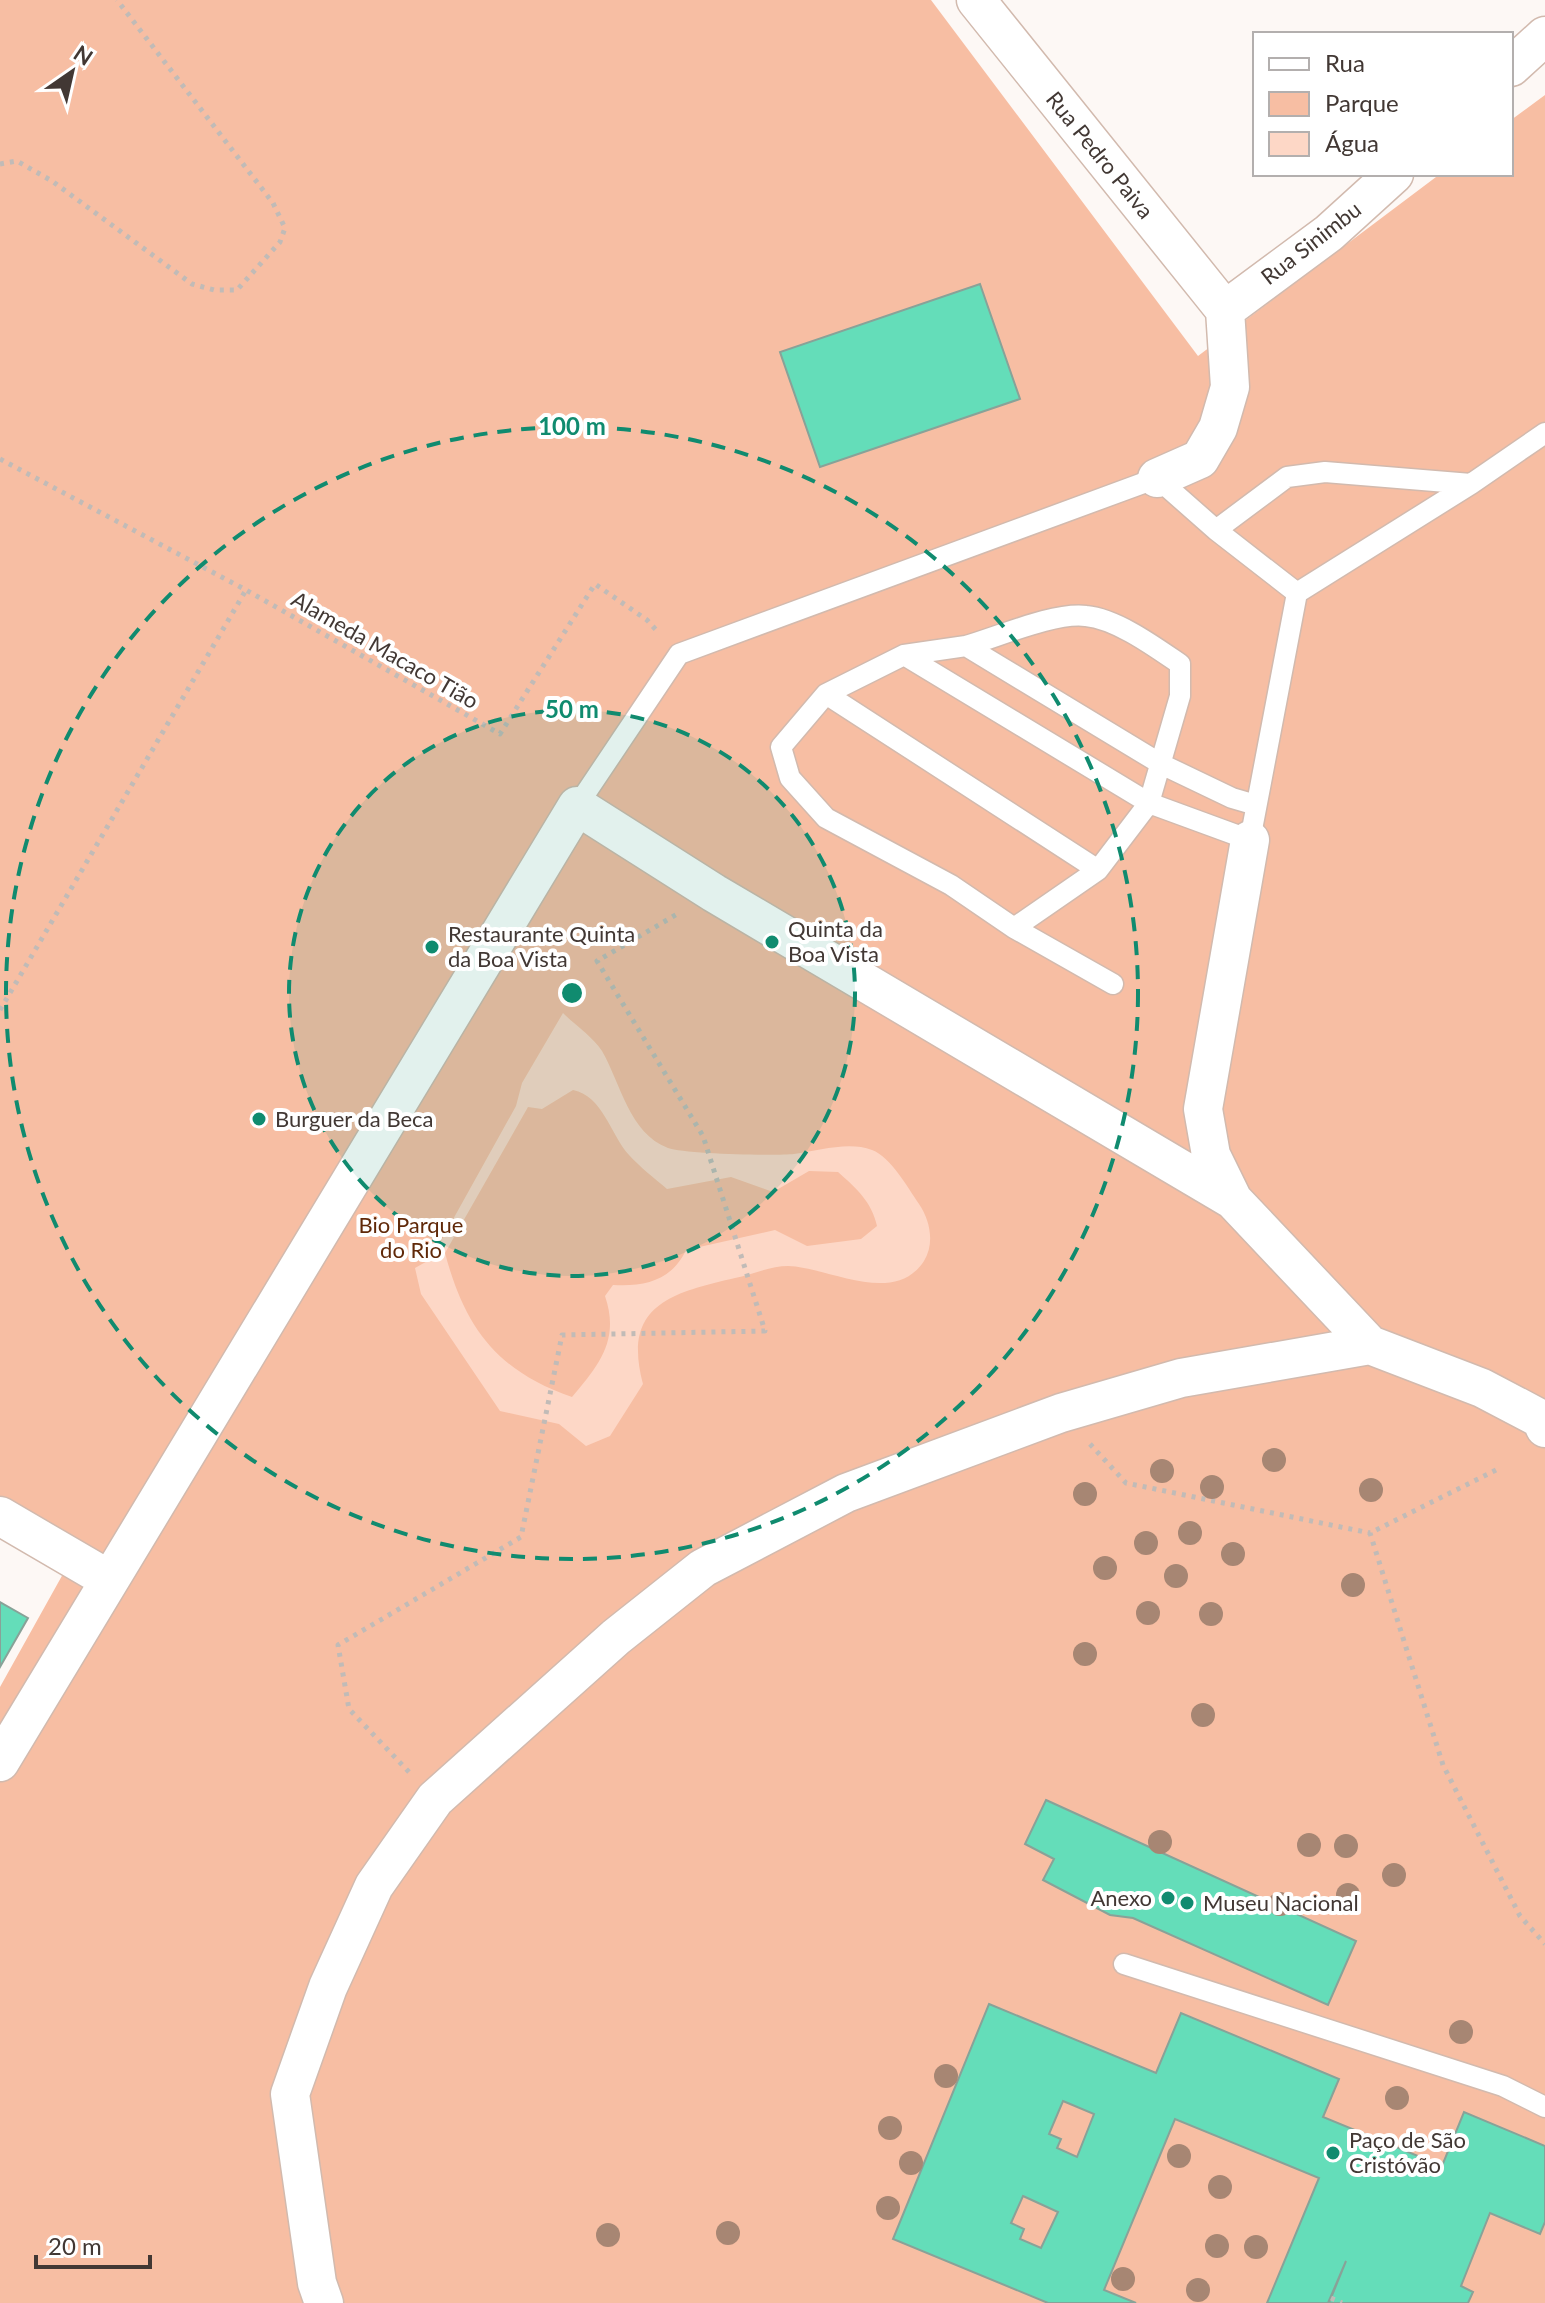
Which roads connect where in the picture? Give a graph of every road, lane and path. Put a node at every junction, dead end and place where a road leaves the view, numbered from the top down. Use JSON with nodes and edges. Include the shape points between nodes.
{"nodes":[{"id":1,"x":117,"y":0,"type":"edge"},
{"id":2,"x":976,"y":0,"type":"edge"},
{"id":3,"x":1545,"y":36,"type":"edge"},
{"id":4,"x":1513,"y":65,"type":"edge"},
{"id":5,"x":0,"y":164,"type":"edge"},
{"id":6,"x":1392,"y":176,"type":"edge"},
{"id":7,"x":1225,"y":310,"type":"junction"},
{"id":8,"x":1545,"y":433,"type":"edge"},
{"id":9,"x":0,"y":459,"type":"edge"},
{"id":10,"x":1157,"y":478,"type":"junction"},
{"id":11,"x":1471,"y":484,"type":"junction"},
{"id":12,"x":1216,"y":530,"type":"junction"},
{"id":13,"x":246,"y":590,"type":"junction"},
{"id":14,"x":1297,"y":593,"type":"junction"},
{"id":15,"x":966,"y":646,"type":"junction"},
{"id":16,"x":679,"y":654,"type":"junction"},
{"id":17,"x":904,"y":655,"type":"junction"},
{"id":18,"x":826,"y":694,"type":"junction"},
{"id":19,"x":1161,"y":764,"type":"junction"},
{"id":20,"x":1149,"y":803,"type":"junction"},
{"id":21,"x":577,"y":806,"type":"junction"},
{"id":22,"x":1253,"y":822,"type":"junction"},
{"id":23,"x":1098,"y":870,"type":"junction"},
{"id":24,"x":714,"y":893,"type":"junction"},
{"id":25,"x":1014,"y":928,"type":"junction"},
{"id":26,"x":1113,"y":984,"type":"dead end"},
{"id":27,"x":0,"y":1010,"type":"edge"},
{"id":28,"x":1233,"y":1200,"type":"junction"},
{"id":29,"x":1370,"y":1345,"type":"junction"},
{"id":30,"x":1061,"y":1413,"type":"junction"},
{"id":31,"x":1544,"y":1422,"type":"edge"},
{"id":32,"x":1496,"y":1470,"type":"dead end"},
{"id":33,"x":0,"y":1516,"type":"edge"},
{"id":34,"x":1370,"y":1533,"type":"junction"},
{"id":35,"x":108,"y":1579,"type":"junction"},
{"id":36,"x":0,"y":1762,"type":"edge"},
{"id":37,"x":435,"y":1799,"type":"junction"},
{"id":38,"x":1545,"y":1944,"type":"edge"},
{"id":39,"x":1124,"y":1964,"type":"dead end"},
{"id":40,"x":1545,"y":2107,"type":"edge"},
{"id":41,"x":1331,"y":2298,"type":"dead end"},
{"id":42,"x":324,"y":2303,"type":"edge"},
{"id":43,"x":1342,"y":2303,"type":"edge"}],
"edges":[{"from":1,"to":5,"type":"path","via":[[273,203],[285,228],[280,242],[237,290],[192,284],[52,181],[17,161]]},
{"from":2,"to":7,"type":"street","name":"Rua Pedro Paiva"},
{"from":3,"to":4,"type":"street"},
{"from":6,"to":7,"type":"street","name":"Rua Sinimbu","via":[[1329,233]]},
{"from":7,"to":10,"type":"street","via":[[1230,387],[1218,428],[1200,459]]},
{"from":8,"to":11,"type":"lane"},
{"from":9,"to":13,"type":"path","name":"Alameda Macaco Tião"},
{"from":10,"to":12,"type":"lane"},
{"from":10,"to":16,"type":"lane"},
{"from":11,"to":12,"type":"lane","via":[[1325,472],[1287,477]]},
{"from":11,"to":14,"type":"lane"},
{"from":12,"to":14,"type":"lane"},
{"from":13,"to":16,"type":"path","name":"Alameda Macaco Tião","via":[[500,734],[595,584],[647,620]]},
{"from":13,"to":27,"type":"path"},
{"from":14,"to":22,"type":"lane"},
{"from":15,"to":17,"type":"lane"},
{"from":15,"to":19,"type":"lane"},
{"from":15,"to":19,"type":"lane","via":[[1087,616],[1134,634],[1180,664],[1180,696]]},
{"from":16,"to":21,"type":"lane"},
{"from":17,"to":18,"type":"lane"},
{"from":17,"to":20,"type":"lane"},
{"from":18,"to":23,"type":"lane"},
{"from":18,"to":25,"type":"lane","via":[[781,747],[790,778],[826,818],[951,885]]},
{"from":19,"to":20,"type":"lane"},
{"from":19,"to":22,"type":"lane","via":[[1232,798]]},
{"from":20,"to":22,"type":"lane"},
{"from":20,"to":23,"type":"lane"},
{"from":21,"to":24,"type":"street"},
{"from":21,"to":35,"type":"street"},
{"from":22,"to":28,"type":"street","via":[[1203,1109],[1211,1155]]},
{"from":23,"to":25,"type":"lane"},
{"from":24,"to":28,"type":"street"},
{"from":24,"to":37,"type":"path","via":[[597,961],[703,1136],[765,1331],[562,1335],[521,1537],[338,1645],[349,1709]]},
{"from":25,"to":26,"type":"lane"},
{"from":28,"to":29,"type":"street"},
{"from":29,"to":30,"type":"street","via":[[1181,1378]]},
{"from":29,"to":31,"type":"street","via":[[1482,1388]]},
{"from":30,"to":34,"type":"path","via":[[1126,1483]]},
{"from":30,"to":37,"type":"street","via":[[846,1493],[703,1568],[616,1637]]},
{"from":32,"to":34,"type":"path"},
{"from":33,"to":35,"type":"street"},
{"from":34,"to":38,"type":"path","via":[[1443,1765],[1520,1916]]},
{"from":35,"to":36,"type":"street"},
{"from":37,"to":42,"type":"street","via":[[374,1886],[328,1987],[290,2094]]},
{"from":39,"to":40,"type":"lane","via":[[1503,2086]]},
{"from":41,"to":43,"type":"path"}]}
